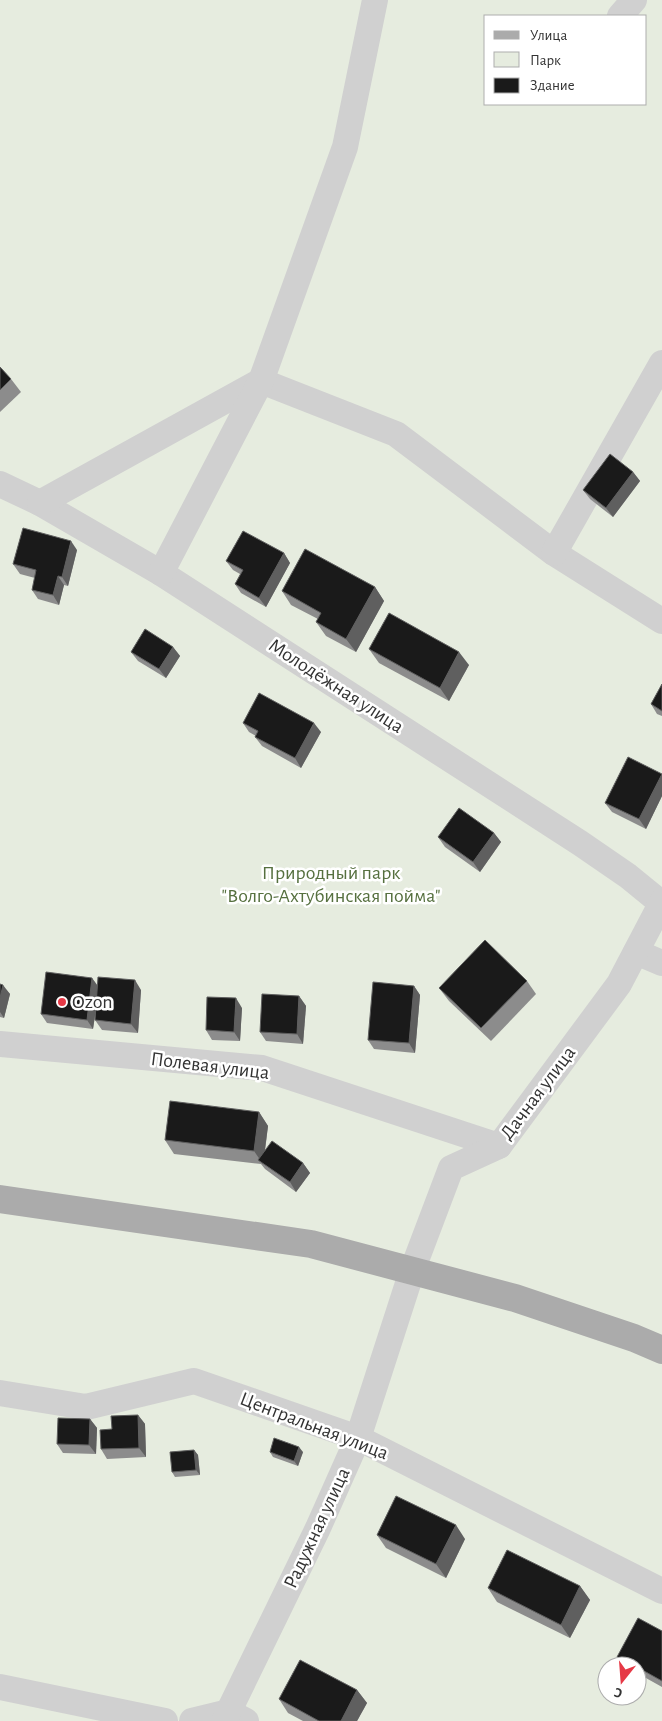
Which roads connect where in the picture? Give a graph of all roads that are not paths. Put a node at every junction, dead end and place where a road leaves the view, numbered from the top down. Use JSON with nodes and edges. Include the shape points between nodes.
{"nodes":[{"id":1,"x":376,"y":0,"type":"edge"},
{"id":2,"x":634,"y":0,"type":"edge"},
{"id":3,"x":621,"y":15,"type":"edge"},
{"id":4,"x":662,"y":363,"type":"edge"},
{"id":5,"x":261,"y":381,"type":"junction"},
{"id":6,"x":0,"y":484,"type":"edge"},
{"id":7,"x":40,"y":503,"type":"junction"},
{"id":8,"x":554,"y":553,"type":"junction"},
{"id":9,"x":161,"y":573,"type":"junction"},
{"id":10,"x":662,"y":621,"type":"edge"},
{"id":11,"x":662,"y":902,"type":"edge"},
{"id":12,"x":636,"y":952,"type":"junction"},
{"id":13,"x":662,"y":963,"type":"edge"},
{"id":14,"x":0,"y":1044,"type":"edge"},
{"id":15,"x":499,"y":1146,"type":"junction"},
{"id":16,"x":0,"y":1199,"type":"edge"},
{"id":17,"x":412,"y":1271,"type":"junction"},
{"id":18,"x":662,"y":1350,"type":"edge"},
{"id":19,"x":0,"y":1393,"type":"edge"},
{"id":20,"x":358,"y":1438,"type":"junction"},
{"id":21,"x":662,"y":1591,"type":"edge"},
{"id":22,"x":0,"y":1687,"type":"edge"},
{"id":23,"x":233,"y":1718,"type":"edge"},
{"id":24,"x":165,"y":1721,"type":"edge"},
{"id":25,"x":192,"y":1721,"type":"edge"}],
"edges":[{"from":1,"to":5,"type":"street","via":[[345,147]]},
{"from":2,"to":3,"type":"street"},
{"from":4,"to":8,"type":"street"},
{"from":5,"to":7,"type":"street"},
{"from":5,"to":8,"type":"street","via":[[396,434]]},
{"from":5,"to":9,"type":"street"},
{"from":6,"to":7,"type":"street","name":"Молодёжная улица"},
{"from":7,"to":9,"type":"street","name":"Молодёжная улица"},
{"from":8,"to":10,"type":"street"},
{"from":9,"to":11,"type":"street","name":"Молодёжная улица","via":[[580,843]]},
{"from":11,"to":12,"type":"street","name":"Дачная улица"},
{"from":12,"to":13,"type":"street"},
{"from":12,"to":15,"type":"street","name":"Дачная улица","via":[[619,984]]},
{"from":14,"to":15,"type":"street","name":"Полевая улица","via":[[262,1068]]},
{"from":15,"to":17,"type":"street","name":"Дачная улица","via":[[451,1168]]},
{"from":16,"to":17,"type":"main road","via":[[311,1244]]},
{"from":17,"to":18,"type":"main road","via":[[515,1298]]},
{"from":17,"to":20,"type":"street","name":"Радужная улица"},
{"from":19,"to":20,"type":"street","name":"Центральная улица","via":[[86,1407],[194,1380]]},
{"from":20,"to":21,"type":"street","name":"Центральная улица"},
{"from":20,"to":23,"type":"street","name":"Радужная улица"},
{"from":22,"to":24,"type":"street"},
{"from":23,"to":25,"type":"street"}]}
